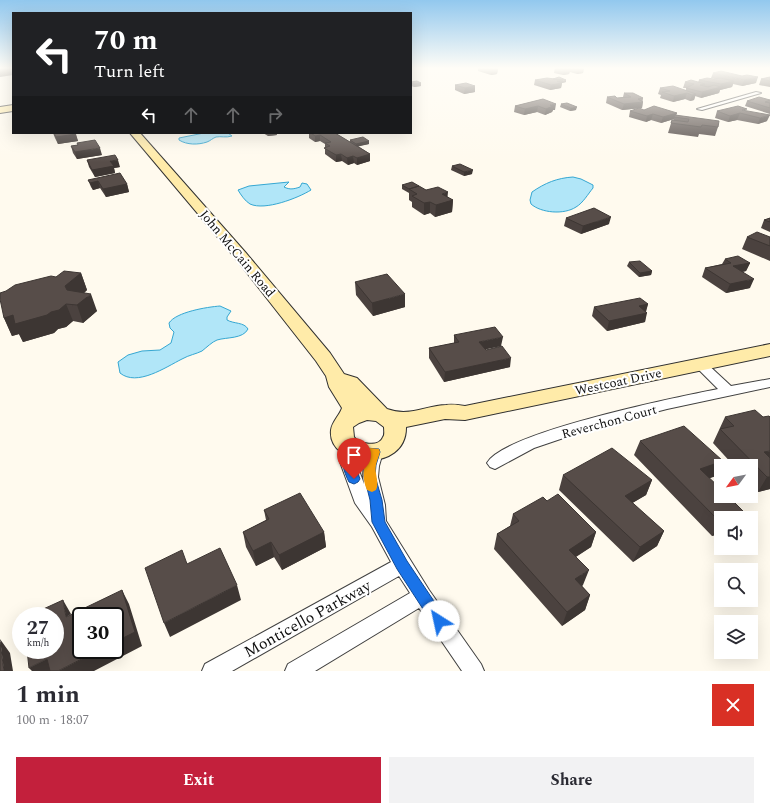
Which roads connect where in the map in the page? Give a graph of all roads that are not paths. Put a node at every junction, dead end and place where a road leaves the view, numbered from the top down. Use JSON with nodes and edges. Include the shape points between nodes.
{"nodes":[{"id":1,"x":735,"y":99,"type":"edge"},
{"id":2,"x":718,"y":104,"type":"junction"},
{"id":3,"x":12,"y":108,"type":"edge"},
{"id":4,"x":733,"y":108,"type":"edge"},
{"id":5,"x":700,"y":109,"type":"dead end"},
{"id":6,"x":0,"y":110,"type":"edge"},
{"id":7,"x":136,"y":134,"type":"edge"},
{"id":8,"x":770,"y":350,"type":"edge"},
{"id":9,"x":699,"y":364,"type":"junction"},
{"id":10,"x":336,"y":376,"type":"junction"},
{"id":11,"x":770,"y":383,"type":"edge"},
{"id":12,"x":729,"y":392,"type":"junction"},
{"id":13,"x":465,"y":413,"type":"junction"},
{"id":14,"x":384,"y":417,"type":"junction"},
{"id":15,"x":349,"y":419,"type":"junction"},
{"id":16,"x":394,"y":441,"type":"junction"},
{"id":17,"x":348,"y":446,"type":"junction"},
{"id":18,"x":375,"y":452,"type":"junction"},
{"id":19,"x":495,"y":463,"type":"dead end"},
{"id":20,"x":378,"y":522,"type":"junction"},
{"id":21,"x":402,"y":565,"type":"junction"},
{"id":22,"x":422,"y":596,"type":"junction"},
{"id":23,"x":212,"y":671,"type":"edge"},
{"id":24,"x":295,"y":671,"type":"edge"},
{"id":25,"x":474,"y":671,"type":"edge"}],
"edges":[{"from":1,"to":2,"type":"street"},
{"from":2,"to":4,"type":"street"},
{"from":2,"to":5,"type":"street"},
{"from":3,"to":6,"type":"main road"},
{"from":7,"to":10,"type":"main road","name":"John McCain Road","via":[[286,311]]},
{"from":8,"to":9,"type":"main road","name":"Westcoat Drive"},
{"from":9,"to":12,"type":"street"},
{"from":9,"to":13,"type":"main road","name":"Westcoat Drive"},
{"from":10,"to":14,"type":"main road","name":"John McCain Road","via":[[350,383]]},
{"from":10,"to":15,"type":"main road","name":"John McCain Road","via":[[352,408]]},
{"from":11,"to":12,"type":"street","name":"Reverchon Court"},
{"from":12,"to":19,"type":"street","name":"Reverchon Court","via":[[591,423],[525,445]]},
{"from":13,"to":14,"type":"main road","name":"Westcoat Drive","via":[[445,412],[409,420]]},
{"from":13,"to":16,"type":"main road","name":"Westcoat Drive","via":[[451,422],[419,430]]},
{"from":14,"to":15,"type":"main road","via":[[367,413]]},
{"from":14,"to":16,"type":"main road","via":[[394,424]]},
{"from":15,"to":17,"type":"main road","via":[[342,428],[343,441]]},
{"from":16,"to":18,"type":"main road"},
{"from":17,"to":18,"type":"main road","via":[[365,452]]},
{"from":17,"to":20,"type":"street","via":[[348,462],[363,504]]},
{"from":18,"to":20,"type":"street","via":[[370,465],[370,476]]},
{"from":20,"to":21,"type":"street"},
{"from":21,"to":22,"type":"street"},
{"from":21,"to":23,"type":"street","name":"Monticello Parkway"},
{"from":22,"to":24,"type":"street"},
{"from":22,"to":25,"type":"street"}]}
